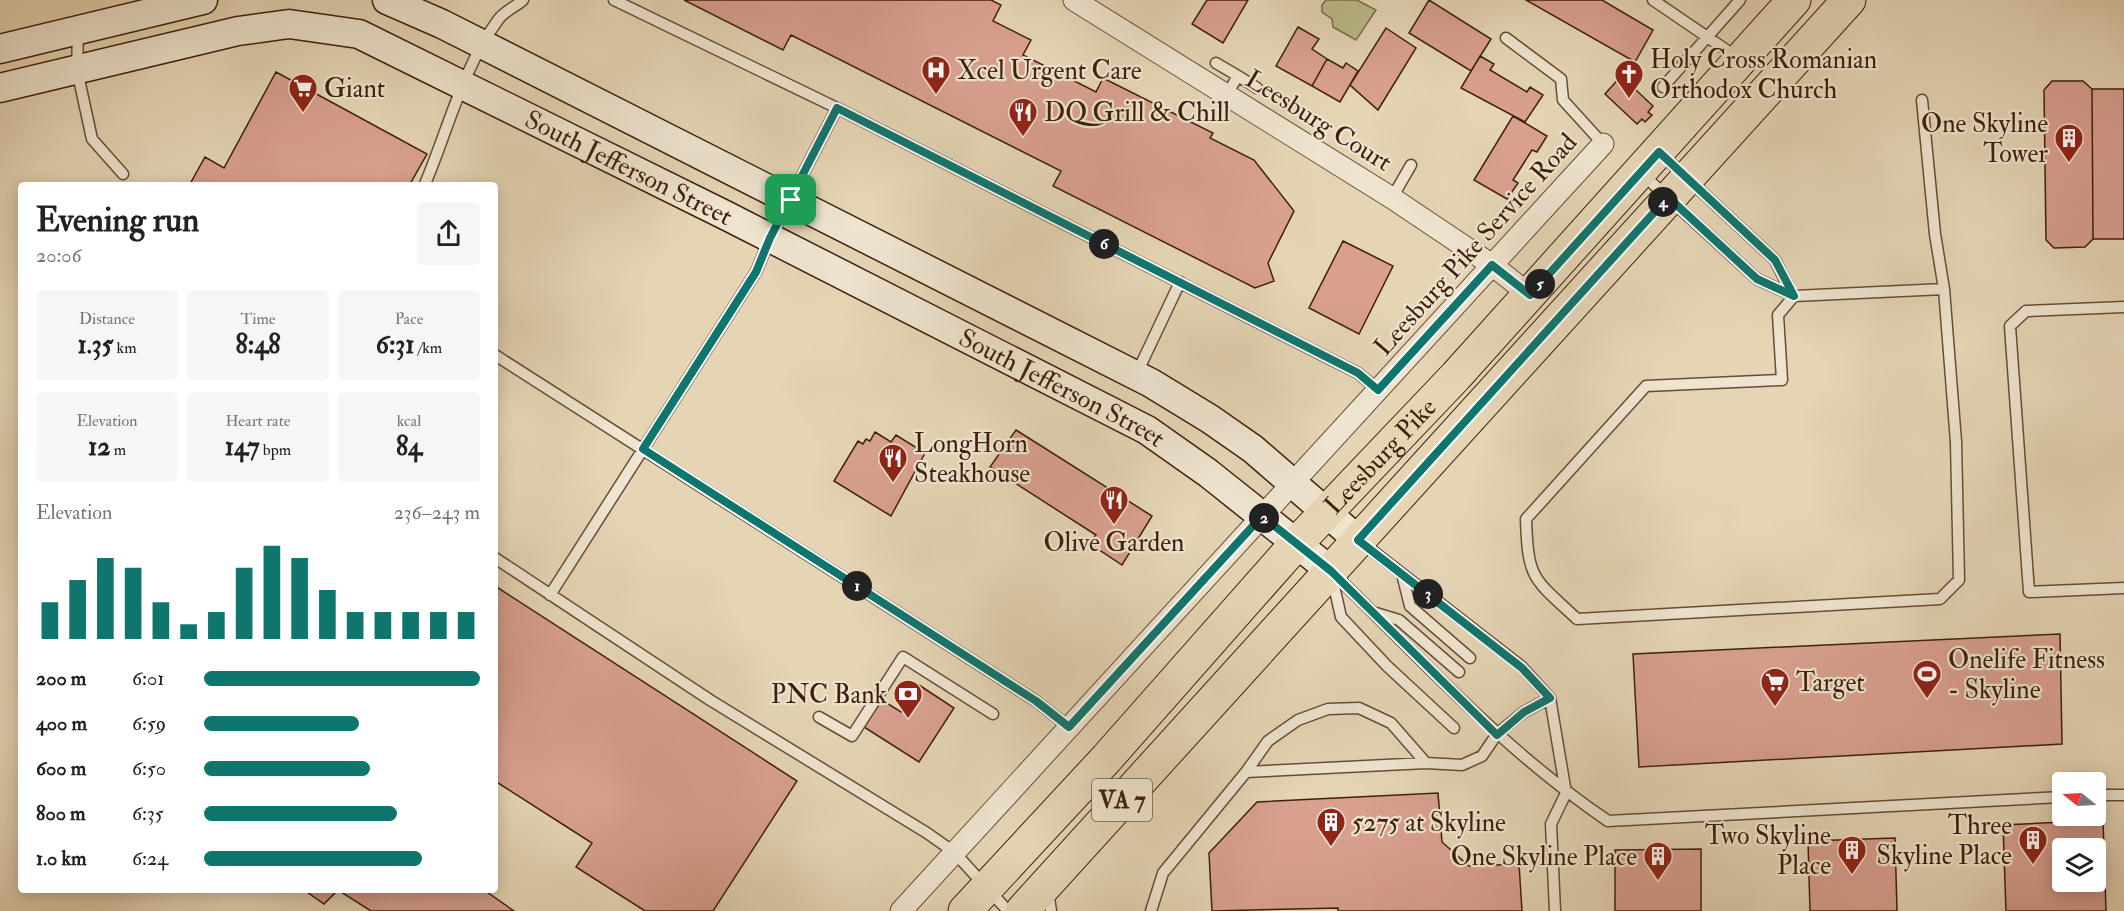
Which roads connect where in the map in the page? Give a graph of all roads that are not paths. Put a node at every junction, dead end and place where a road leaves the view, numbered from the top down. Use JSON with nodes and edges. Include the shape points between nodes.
{"nodes":[{"id":1,"x":203,"y":0,"type":"edge"},
{"id":2,"x":387,"y":0,"type":"edge"},
{"id":3,"x":523,"y":0,"type":"edge"},
{"id":4,"x":614,"y":0,"type":"edge"},
{"id":5,"x":1653,"y":0,"type":"edge"},
{"id":6,"x":1740,"y":0,"type":"edge"},
{"id":7,"x":1794,"y":0,"type":"edge"},
{"id":8,"x":1849,"y":0,"type":"edge"},
{"id":9,"x":1862,"y":0,"type":"edge"},
{"id":10,"x":1076,"y":1,"type":"edge"},
{"id":11,"x":78,"y":29,"type":"junction"},
{"id":12,"x":1707,"y":36,"type":"junction"},
{"id":13,"x":1506,"y":38,"type":"dead end"},
{"id":14,"x":1811,"y":42,"type":"junction"},
{"id":15,"x":484,"y":45,"type":"junction"},
{"id":16,"x":0,"y":49,"type":"edge"},
{"id":17,"x":1741,"y":60,"type":"junction"},
{"id":18,"x":1216,"y":63,"type":"dead end"},
{"id":19,"x":77,"y":70,"type":"junction"},
{"id":20,"x":1238,"y":76,"type":"junction"},
{"id":21,"x":463,"y":84,"type":"junction"},
{"id":22,"x":1663,"y":87,"type":"dead end"},
{"id":23,"x":0,"y":88,"type":"edge"},
{"id":24,"x":1257,"y":88,"type":"dead end"},
{"id":25,"x":1227,"y":94,"type":"junction"},
{"id":26,"x":1922,"y":100,"type":"dead end"},
{"id":27,"x":837,"y":108,"type":"junction"},
{"id":28,"x":1603,"y":144,"type":"joint"},
{"id":29,"x":1650,"y":163,"type":"junction"},
{"id":30,"x":1411,"y":165,"type":"dead end"},
{"id":31,"x":123,"y":174,"type":"dead end"},
{"id":32,"x":425,"y":182,"type":"edge"},
{"id":33,"x":1677,"y":187,"type":"junction"},
{"id":34,"x":1392,"y":198,"type":"junction"},
{"id":35,"x":791,"y":200,"type":"junction"},
{"id":36,"x":770,"y":238,"type":"junction"},
{"id":37,"x":1492,"y":265,"type":"junction"},
{"id":38,"x":1180,"y":282,"type":"junction"},
{"id":39,"x":1944,"y":290,"type":"junction"},
{"id":40,"x":1530,"y":295,"type":"junction"},
{"id":41,"x":1794,"y":296,"type":"junction"},
{"id":42,"x":2124,"y":307,"type":"edge"},
{"id":43,"x":498,"y":357,"type":"edge"},
{"id":44,"x":1136,"y":375,"type":"junction"},
{"id":45,"x":1378,"y":390,"type":"junction"},
{"id":46,"x":643,"y":449,"type":"junction"},
{"id":47,"x":1292,"y":484,"type":"junction"},
{"id":48,"x":1326,"y":513,"type":"junction"},
{"id":49,"x":1262,"y":516,"type":"junction"},
{"id":50,"x":1358,"y":540,"type":"junction"},
{"id":51,"x":1296,"y":544,"type":"junction"},
{"id":52,"x":498,"y":560,"type":"edge"},
{"id":53,"x":1331,"y":571,"type":"junction"},
{"id":54,"x":1402,"y":574,"type":"junction"},
{"id":55,"x":2124,"y":588,"type":"edge"},
{"id":56,"x":550,"y":595,"type":"junction"},
{"id":57,"x":1373,"y":612,"type":"junction"},
{"id":58,"x":1470,"y":658,"type":"dead end"},
{"id":59,"x":1459,"y":672,"type":"dead end"},
{"id":60,"x":1550,"y":698,"type":"junction"},
{"id":61,"x":993,"y":714,"type":"dead end"},
{"id":62,"x":819,"y":717,"type":"dead end"},
{"id":63,"x":1069,"y":727,"type":"junction"},
{"id":64,"x":1454,"y":728,"type":"dead end"},
{"id":65,"x":1497,"y":735,"type":"junction"},
{"id":66,"x":1426,"y":763,"type":"junction"},
{"id":67,"x":1246,"y":772,"type":"junction"},
{"id":68,"x":1566,"y":793,"type":"junction"},
{"id":69,"x":2106,"y":795,"type":"edge"},
{"id":70,"x":2124,"y":795,"type":"edge"},
{"id":71,"x":2052,"y":798,"type":"edge"},
{"id":72,"x":954,"y":852,"type":"junction"},
{"id":73,"x":1049,"y":897,"type":"edge"},
{"id":74,"x":987,"y":903,"type":"edge"},
{"id":75,"x":901,"y":911,"type":"edge"},
{"id":76,"x":1022,"y":911,"type":"edge"},
{"id":77,"x":1151,"y":911,"type":"edge"},
{"id":78,"x":1555,"y":911,"type":"edge"}],
"edges":[{"from":1,"to":11,"type":"street"},
{"from":2,"to":15,"type":"street","name":"South Jefferson Street"},
{"from":3,"to":15,"type":"lane","via":[[499,18]]},
{"from":4,"to":27,"type":"lane"},
{"from":5,"to":12,"type":"lane"},
{"from":6,"to":12,"type":"lane"},
{"from":7,"to":17,"type":"main road","name":"Leesburg Pike","number":"VA 7"},
{"from":8,"to":14,"type":"main road","name":"Leesburg Pike","number":"VA 7"},
{"from":9,"to":14,"type":"main road"},
{"from":10,"to":25,"type":"street","name":"Leesburg Court","via":[[1135,31]]},
{"from":11,"to":16,"type":"street"},
{"from":11,"to":19,"type":"lane"},
{"from":12,"to":17,"type":"lane"},
{"from":12,"to":22,"type":"lane"},
{"from":13,"to":28,"type":"lane","via":[[1561,79],[1563,100]]},
{"from":14,"to":33,"type":"main road","name":"Leesburg Pike","number":"VA 7"},
{"from":15,"to":21,"type":"lane"},
{"from":15,"to":35,"type":"street","name":"South Jefferson Street"},
{"from":17,"to":29,"type":"main road","name":"Leesburg Pike","number":"VA 7"},
{"from":18,"to":20,"type":"lane"},
{"from":19,"to":21,"type":"street","name":"South Jefferson Street","via":[[238,31],[289,24],[360,34]]},
{"from":19,"to":23,"type":"street","name":"South Jefferson Street"},
{"from":19,"to":31,"type":"lane","via":[[92,139]]},
{"from":20,"to":24,"type":"lane"},
{"from":20,"to":25,"type":"lane"},
{"from":21,"to":32,"type":"lane"},
{"from":21,"to":36,"type":"street","name":"South Jefferson Street"},
{"from":25,"to":34,"type":"street","name":"Leesburg Court"},
{"from":26,"to":39,"type":"lane"},
{"from":27,"to":35,"type":"lane"},
{"from":27,"to":38,"type":"lane"},
{"from":28,"to":37,"type":"street","name":"Leesburg Pike Service Road"},
{"from":29,"to":33,"type":"lane"},
{"from":29,"to":33,"type":"lane"},
{"from":29,"to":40,"type":"main road","name":"Leesburg Pike","number":"VA 7"},
{"from":30,"to":34,"type":"lane"},
{"from":33,"to":41,"type":"lane","via":[[1757,279]]},
{"from":33,"to":41,"type":"lane","via":[[1775,260]]},
{"from":33,"to":50,"type":"main road","name":"Leesburg Pike","number":"VA 7"},
{"from":34,"to":37,"type":"street","name":"Leesburg Court"},
{"from":35,"to":36,"type":"lane"},
{"from":35,"to":44,"type":"street","name":"South Jefferson Street"},
{"from":36,"to":46,"type":"lane","via":[[756,272]]},
{"from":36,"to":49,"type":"street","name":"South Jefferson Street","via":[[1147,430]]},
{"from":37,"to":40,"type":"street","name":"Leesburg Court"},
{"from":37,"to":45,"type":"street","name":"Leesburg Pike Service Road"},
{"from":38,"to":44,"type":"lane"},
{"from":38,"to":45,"type":"lane","via":[[1358,373]]},
{"from":39,"to":41,"type":"lane"},
{"from":39,"to":41,"type":"lane","via":[[1956,442],[1959,580],[1940,599],[1577,619],[1538,583],[1528,560],[1526,519],[1646,386],[1782,380],[1778,315]]},
{"from":40,"to":48,"type":"main road","name":"Leesburg Pike","number":"VA 7"},
{"from":42,"to":55,"type":"lane","via":[[2026,311],[2010,326],[2029,592]]},
{"from":43,"to":46,"type":"lane"},
{"from":44,"to":47,"type":"street","name":"South Jefferson Street","via":[[1210,418]]},
{"from":45,"to":47,"type":"street","name":"Leesburg Pike Service Road"},
{"from":46,"to":56,"type":"lane"},
{"from":46,"to":63,"type":"lane","via":[[1036,701]]},
{"from":47,"to":48,"type":"street","name":"South Jefferson Street"},
{"from":47,"to":49,"type":"street","name":"Leesburg Pike Service Road"},
{"from":48,"to":50,"type":"street","name":"South Jefferson Street"},
{"from":48,"to":51,"type":"main road","name":"Leesburg Pike","number":"VA 7"},
{"from":49,"to":51,"type":"street","name":"South Jefferson Street"},
{"from":49,"to":63,"type":"street","name":"Leesburg Pike Service Road"},
{"from":50,"to":53,"type":"main road","name":"Leesburg Pike","number":"VA 7"},
{"from":50,"to":54,"type":"lane"},
{"from":51,"to":53,"type":"street","name":"South Jefferson Street"},
{"from":51,"to":74,"type":"main road","name":"Leesburg Pike","number":"VA 7","via":[[1107,758]]},
{"from":52,"to":56,"type":"lane"},
{"from":53,"to":57,"type":"lane"},
{"from":53,"to":64,"type":"lane","via":[[1341,617]]},
{"from":53,"to":73,"type":"main road","name":"Leesburg Pike","number":"VA 7"},
{"from":54,"to":58,"type":"lane","via":[[1410,606]]},
{"from":54,"to":60,"type":"lane","via":[[1522,668]]},
{"from":56,"to":72,"type":"lane"},
{"from":57,"to":59,"type":"lane","via":[[1399,620]]},
{"from":57,"to":65,"type":"lane"},
{"from":60,"to":65,"type":"lane","via":[[1524,712]]},
{"from":60,"to":68,"type":"lane"},
{"from":61,"to":62,"type":"lane","via":[[903,657],[852,736]]},
{"from":63,"to":72,"type":"street","name":"Leesburg Pike Service Road"},
{"from":65,"to":66,"type":"lane","via":[[1482,756],[1462,765]]},
{"from":65,"to":68,"type":"lane"},
{"from":66,"to":67,"type":"lane"},
{"from":66,"to":67,"type":"lane","via":[[1391,723],[1359,708],[1328,709],[1298,720],[1268,741]]},
{"from":67,"to":77,"type":"lane","via":[[1163,873]]},
{"from":68,"to":71,"type":"lane","via":[[1608,821]]},
{"from":68,"to":78,"type":"lane","via":[[1551,825]]},
{"from":69,"to":70,"type":"lane"},
{"from":72,"to":74,"type":"lane"},
{"from":72,"to":75,"type":"street","name":"Leesburg Pike Service Road"},
{"from":73,"to":76,"type":"main road","name":"Leesburg Pike","number":"VA 7"}]}
